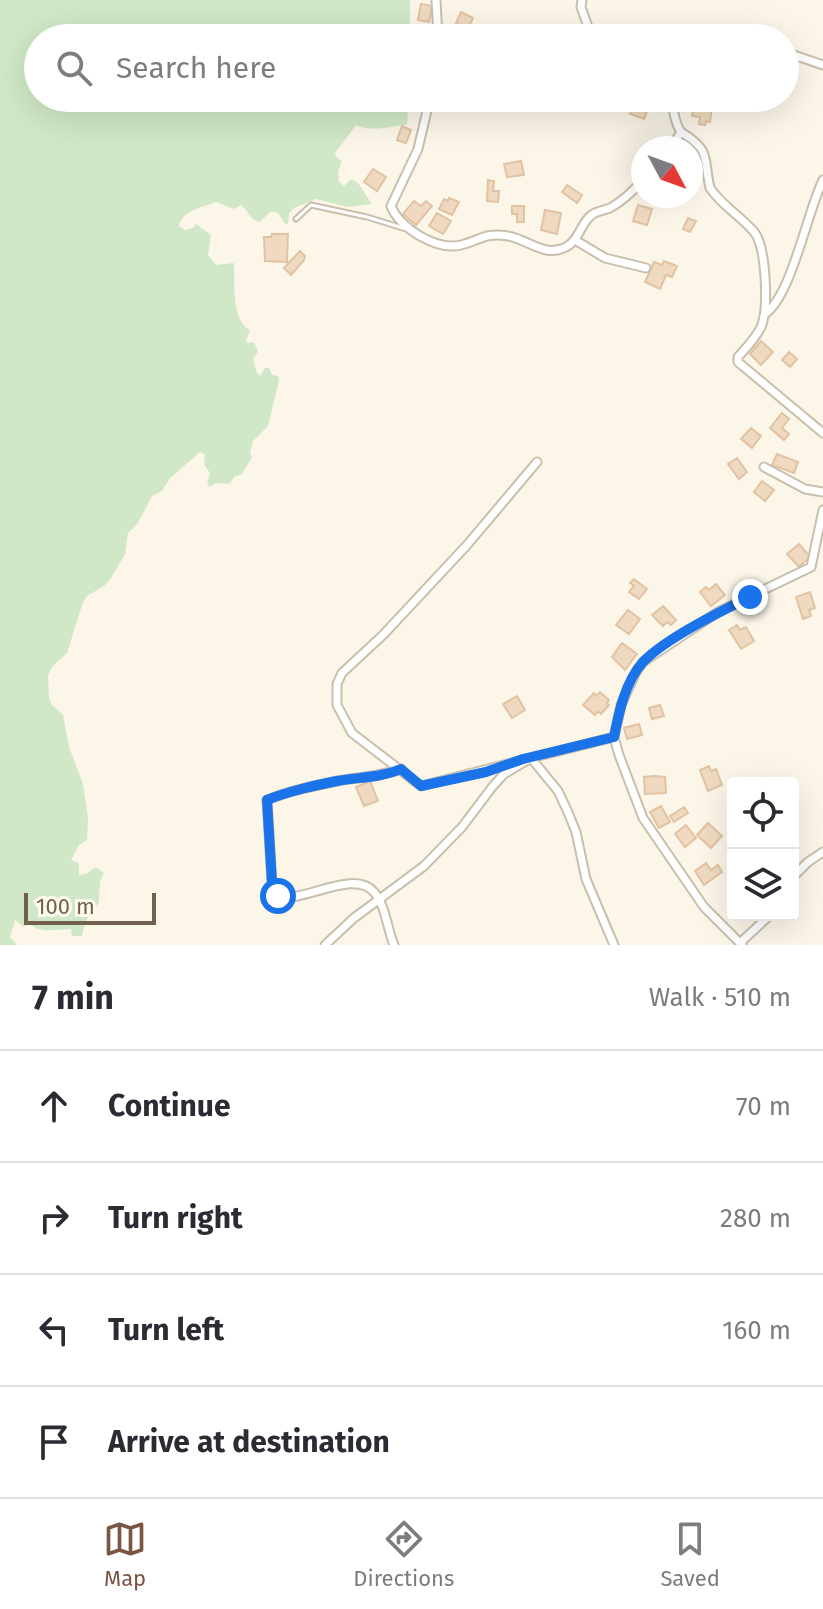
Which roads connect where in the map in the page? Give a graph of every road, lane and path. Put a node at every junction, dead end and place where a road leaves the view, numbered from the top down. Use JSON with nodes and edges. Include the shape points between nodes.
{"nodes":[{"id":1,"x":436,"y":0,"type":"edge"},
{"id":2,"x":582,"y":0,"type":"edge"},
{"id":3,"x":437,"y":24,"type":"edge"},
{"id":4,"x":587,"y":24,"type":"edge"},
{"id":5,"x":799,"y":57,"type":"edge"},
{"id":6,"x":823,"y":65,"type":"edge"},
{"id":7,"x":427,"y":112,"type":"edge"},
{"id":8,"x":673,"y":112,"type":"edge"},
{"id":9,"x":681,"y":132,"type":"junction"},
{"id":10,"x":678,"y":136,"type":"edge"},
{"id":11,"x":823,"y":180,"type":"edge"},
{"id":12,"x":631,"y":190,"type":"edge"},
{"id":13,"x":296,"y":219,"type":"dead end"},
{"id":14,"x":406,"y":229,"type":"junction"},
{"id":15,"x":575,"y":240,"type":"junction"},
{"id":16,"x":646,"y":268,"type":"dead end"},
{"id":17,"x":765,"y":314,"type":"junction"},
{"id":18,"x":823,"y":433,"type":"edge"},
{"id":19,"x":537,"y":462,"type":"dead end"},
{"id":20,"x":764,"y":467,"type":"dead end"},
{"id":21,"x":823,"y":492,"type":"edge"},
{"id":22,"x":823,"y":510,"type":"edge"},
{"id":23,"x":614,"y":737,"type":"junction"},
{"id":24,"x":531,"y":758,"type":"junction"},
{"id":25,"x":401,"y":769,"type":"junction"},
{"id":26,"x":823,"y":852,"type":"edge"},
{"id":27,"x":799,"y":871,"type":"edge"},
{"id":28,"x":379,"y":900,"type":"junction"},
{"id":29,"x":764,"y":921,"type":"edge"},
{"id":30,"x":741,"y":944,"type":"edge"},
{"id":31,"x":325,"y":945,"type":"edge"},
{"id":32,"x":394,"y":945,"type":"edge"},
{"id":33,"x":614,"y":945,"type":"edge"}],
"edges":[{"from":1,"to":3,"type":"street"},
{"from":2,"to":4,"type":"street"},
{"from":5,"to":6,"type":"street"},
{"from":7,"to":14,"type":"street","via":[[418,149],[391,206]]},
{"from":8,"to":9,"type":"street"},
{"from":9,"to":10,"type":"street"},
{"from":9,"to":17,"type":"street","via":[[705,153],[715,196],[758,239]]},
{"from":11,"to":17,"type":"street","via":[[779,300]]},
{"from":12,"to":15,"type":"street","via":[[612,207],[591,215]]},
{"from":13,"to":14,"type":"lane","via":[[311,205]]},
{"from":14,"to":15,"type":"street","via":[[449,246],[489,235],[510,236],[546,252]]},
{"from":15,"to":16,"type":"street","via":[[605,258]]},
{"from":17,"to":18,"type":"street","via":[[738,362]]},
{"from":19,"to":25,"type":"street","via":[[337,684],[337,705],[352,733]]},
{"from":20,"to":21,"type":"street","via":[[805,489]]},
{"from":22,"to":23,"type":"street","via":[[811,567],[718,612],[643,662],[621,705]]},
{"from":23,"to":24,"type":"street"},
{"from":23,"to":30,"type":"street","via":[[643,818],[704,907]]},
{"from":24,"to":25,"type":"street","via":[[421,786]]},
{"from":24,"to":28,"type":"street","via":[[504,774],[424,866]]},
{"from":24,"to":33,"type":"street","via":[[567,810],[586,879]]},
{"from":25,"to":28,"type":"street","via":[[267,800],[272,883],[278,896],[286,899],[359,885],[372,889]]},
{"from":26,"to":27,"type":"street"},
{"from":28,"to":31,"type":"street"},
{"from":28,"to":32,"type":"street"},
{"from":29,"to":30,"type":"street"}]}
